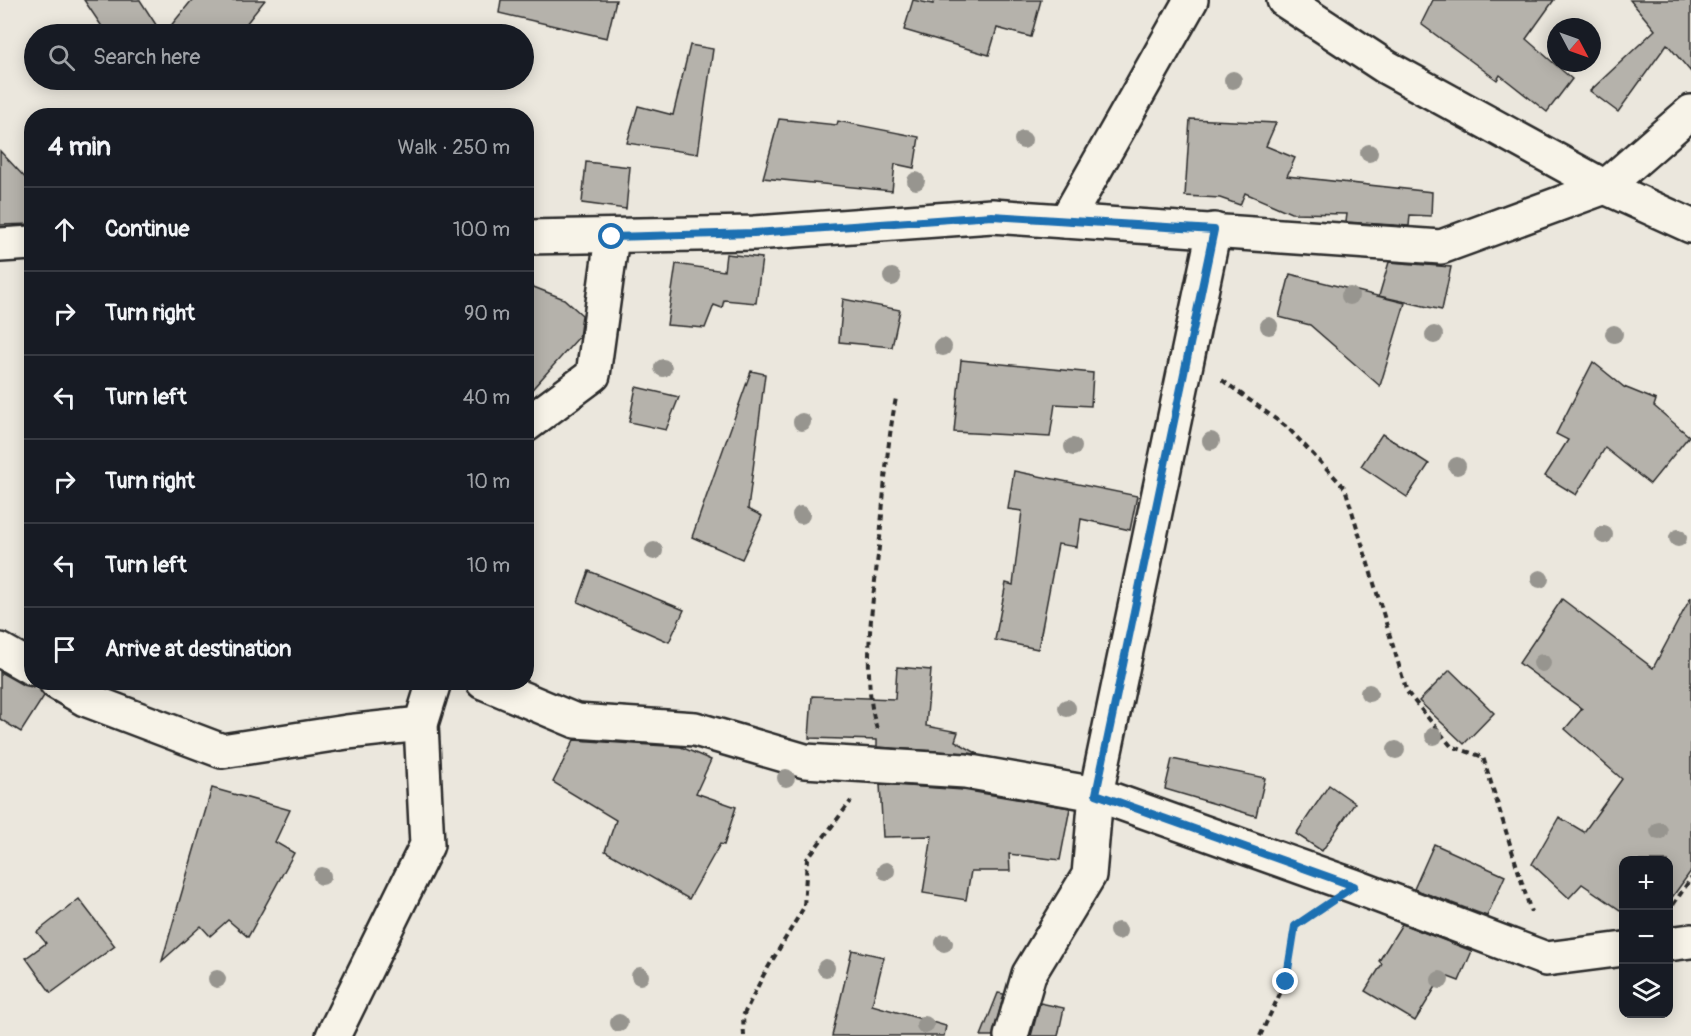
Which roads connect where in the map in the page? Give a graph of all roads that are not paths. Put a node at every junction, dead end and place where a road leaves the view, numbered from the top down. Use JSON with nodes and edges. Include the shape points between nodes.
{"nodes":[{"id":1,"x":1191,"y":0,"type":"edge"},
{"id":2,"x":1284,"y":0,"type":"edge"},
{"id":3,"x":1691,"y":112,"type":"edge"},
{"id":4,"x":1605,"y":187,"type":"junction"},
{"id":5,"x":1066,"y":221,"type":"junction"},
{"id":6,"x":1691,"y":226,"type":"edge"},
{"id":7,"x":1214,"y":230,"type":"junction"},
{"id":8,"x":534,"y":237,"type":"edge"},
{"id":9,"x":612,"y":237,"type":"junction"},
{"id":10,"x":24,"y":243,"type":"edge"},
{"id":11,"x":0,"y":244,"type":"edge"},
{"id":12,"x":534,"y":419,"type":"edge"},
{"id":13,"x":0,"y":650,"type":"edge"},
{"id":14,"x":24,"y":664,"type":"edge"},
{"id":15,"x":70,"y":690,"type":"edge"},
{"id":16,"x":432,"y":690,"type":"edge"},
{"id":17,"x":502,"y":690,"type":"edge"},
{"id":18,"x":421,"y":724,"type":"junction"},
{"id":19,"x":1096,"y":794,"type":"junction"},
{"id":20,"x":1691,"y":941,"type":"edge"},
{"id":21,"x":1673,"y":943,"type":"edge"},
{"id":22,"x":1619,"y":950,"type":"edge"},
{"id":23,"x":333,"y":1036,"type":"edge"},
{"id":24,"x":1011,"y":1036,"type":"edge"}],
"edges":[{"from":1,"to":5,"type":"street"},
{"from":2,"to":4,"type":"street","via":[[1386,67]]},
{"from":3,"to":4,"type":"street"},
{"from":4,"to":6,"type":"street"},
{"from":4,"to":7,"type":"street","via":[[1441,247]]},
{"from":5,"to":7,"type":"street"},
{"from":5,"to":9,"type":"street","via":[[992,216],[754,233]]},
{"from":7,"to":19,"type":"street"},
{"from":8,"to":9,"type":"street"},
{"from":9,"to":12,"type":"street","via":[[593,375]]},
{"from":10,"to":11,"type":"street"},
{"from":13,"to":14,"type":"street"},
{"from":15,"to":18,"type":"street","via":[[222,751]]},
{"from":16,"to":18,"type":"street"},
{"from":17,"to":19,"type":"street","via":[[576,722],[695,729],[805,761],[965,771]]},
{"from":18,"to":23,"type":"street","via":[[427,845]]},
{"from":19,"to":22,"type":"street","via":[[1546,959]]},
{"from":19,"to":24,"type":"street","via":[[1089,875],[1029,974]]},
{"from":20,"to":21,"type":"street"}]}
